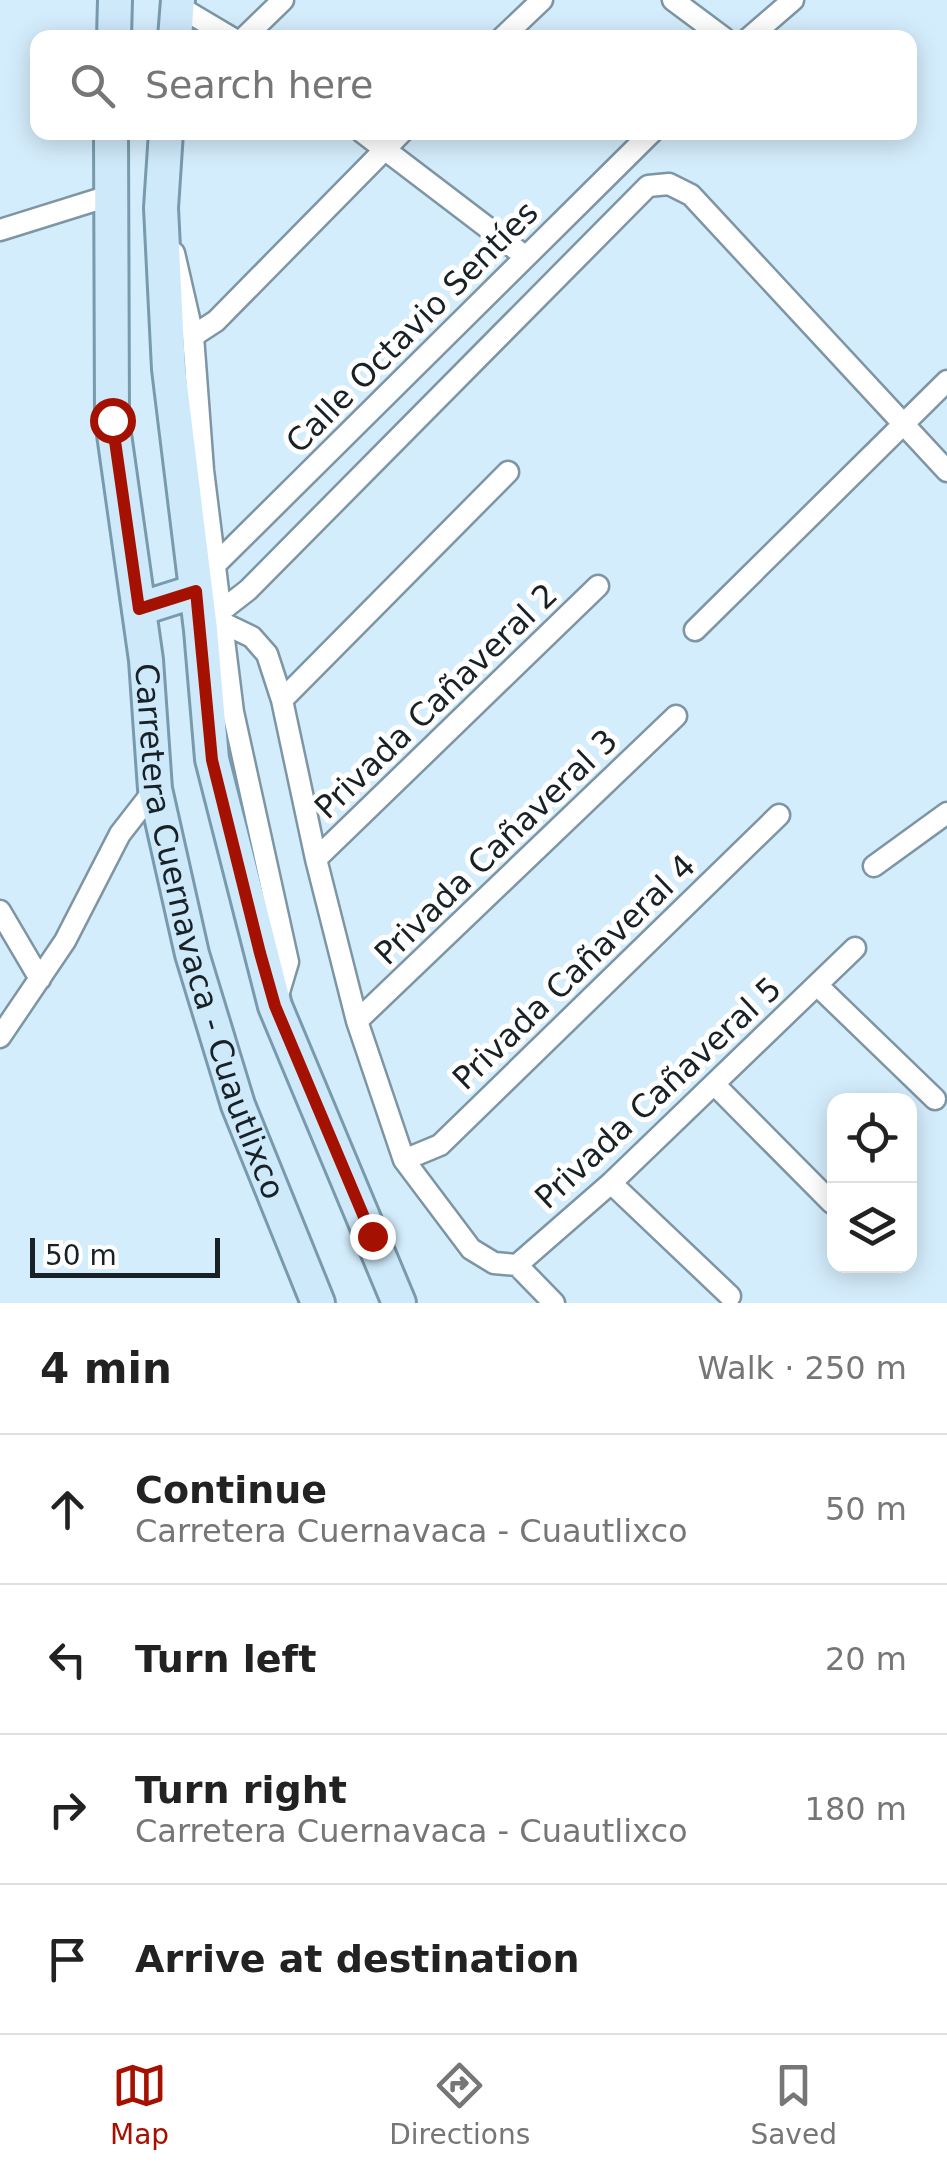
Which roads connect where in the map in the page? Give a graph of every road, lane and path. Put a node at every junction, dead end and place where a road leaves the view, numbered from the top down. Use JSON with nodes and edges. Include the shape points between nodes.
{"nodes":[{"id":1,"x":115,"y":0,"type":"edge"},
{"id":2,"x":283,"y":0,"type":"edge"},
{"id":3,"x":542,"y":0,"type":"edge"},
{"id":4,"x":673,"y":0,"type":"edge"},
{"id":5,"x":793,"y":0,"type":"edge"},
{"id":6,"x":177,"y":15,"type":"edge"},
{"id":7,"x":114,"y":30,"type":"edge"},
{"id":8,"x":213,"y":30,"type":"edge"},
{"id":9,"x":252,"y":30,"type":"edge"},
{"id":10,"x":510,"y":30,"type":"edge"},
{"id":11,"x":713,"y":30,"type":"edge"},
{"id":12,"x":759,"y":30,"type":"edge"},
{"id":13,"x":111,"y":140,"type":"edge"},
{"id":14,"x":165,"y":140,"type":"edge"},
{"id":15,"x":373,"y":140,"type":"edge"},
{"id":16,"x":394,"y":140,"type":"edge"},
{"id":17,"x":644,"y":140,"type":"edge"},
{"id":18,"x":385,"y":149,"type":"junction"},
{"id":19,"x":109,"y":196,"type":"junction"},
{"id":20,"x":161,"y":208,"type":"junction"},
{"id":21,"x":0,"y":230,"type":"edge"},
{"id":22,"x":526,"y":257,"type":"junction"},
{"id":23,"x":193,"y":336,"type":"junction"},
{"id":24,"x":422,"y":360,"type":"junction"},
{"id":25,"x":947,"y":380,"type":"edge"},
{"id":26,"x":448,"y":388,"type":"junction"},
{"id":27,"x":900,"y":424,"type":"junction"},
{"id":28,"x":947,"y":471,"type":"edge"},
{"id":29,"x":508,"y":472,"type":"dead end"},
{"id":30,"x":598,"y":586,"type":"dead end"},
{"id":31,"x":214,"y":598,"type":"junction"},
{"id":32,"x":139,"y":609,"type":"junction"},
{"id":33,"x":695,"y":630,"type":"dead end"},
{"id":34,"x":282,"y":700,"type":"junction"},
{"id":35,"x":676,"y":716,"type":"dead end"},
{"id":36,"x":155,"y":788,"type":"junction"},
{"id":37,"x":947,"y":813,"type":"edge"},
{"id":38,"x":779,"y":814,"type":"dead end"},
{"id":39,"x":316,"y":860,"type":"junction"},
{"id":40,"x":874,"y":866,"type":"dead end"},
{"id":41,"x":0,"y":911,"type":"edge"},
{"id":42,"x":855,"y":948,"type":"dead end"},
{"id":43,"x":40,"y":978,"type":"junction"},
{"id":44,"x":816,"y":986,"type":"junction"},
{"id":45,"x":358,"y":1021,"type":"junction"},
{"id":46,"x":0,"y":1037,"type":"edge"},
{"id":47,"x":714,"y":1084,"type":"junction"},
{"id":48,"x":935,"y":1099,"type":"dead end"},
{"id":49,"x":404,"y":1160,"type":"junction"},
{"id":50,"x":611,"y":1183,"type":"junction"},
{"id":51,"x":827,"y":1199,"type":"edge"},
{"id":52,"x":517,"y":1265,"type":"junction"},
{"id":53,"x":730,"y":1296,"type":"dead end"},
{"id":54,"x":318,"y":1303,"type":"edge"},
{"id":55,"x":399,"y":1303,"type":"edge"},
{"id":56,"x":554,"y":1303,"type":"edge"}],
"edges":[{"from":1,"to":7,"type":"main road"},
{"from":2,"to":9,"type":"street"},
{"from":3,"to":10,"type":"street"},
{"from":4,"to":11,"type":"street"},
{"from":5,"to":12,"type":"street"},
{"from":6,"to":8,"type":"street"},
{"from":13,"to":19,"type":"main road","name":"Carretera Cuernavaca - Cuautlixco"},
{"from":14,"to":20,"type":"main road","name":"Carretera Cuernavaca - Cuautlixco"},
{"from":15,"to":18,"type":"street"},
{"from":16,"to":18,"type":"street"},
{"from":17,"to":22,"type":"street","name":"Calle Octavio Sentíes"},
{"from":18,"to":22,"type":"street"},
{"from":18,"to":23,"type":"street","via":[[216,321]]},
{"from":19,"to":21,"type":"street"},
{"from":19,"to":32,"type":"main road","name":"Carretera Cuernavaca - Cuautlixco","via":[[112,420]]},
{"from":20,"to":23,"type":"street"},
{"from":20,"to":31,"type":"main road","name":"Carretera Cuernavaca - Cuautlixco","via":[[170,369]]},
{"from":22,"to":24,"type":"street","name":"Calle Octavio Sentíes"},
{"from":23,"to":31,"type":"street"},
{"from":24,"to":26,"type":"street"},
{"from":24,"to":31,"type":"street","name":"Calle Octavio Sentíes"},
{"from":25,"to":27,"type":"street"},
{"from":26,"to":27,"type":"street","via":[[648,186],[668,184],[692,194]]},
{"from":26,"to":31,"type":"street","via":[[248,590]]},
{"from":27,"to":28,"type":"street"},
{"from":27,"to":33,"type":"street"},
{"from":29,"to":34,"type":"street"},
{"from":30,"to":39,"type":"street","name":"Privada Cañaveral 2"},
{"from":31,"to":32,"type":"main road"},
{"from":31,"to":34,"type":"street","via":[[267,654]]},
{"from":31,"to":55,"type":"main road","name":"Carretera Cuernavaca - Cuautlixco","via":[[212,760],[275,1006]]},
{"from":32,"to":36,"type":"main road","name":"Carretera Cuernavaca - Cuautlixco"},
{"from":34,"to":39,"type":"street"},
{"from":35,"to":45,"type":"street","name":"Privada Cañaveral 3"},
{"from":36,"to":43,"type":"street","via":[[120,834]]},
{"from":36,"to":54,"type":"main road","name":"Carretera Cuernavaca - Cuautlixco","via":[[192,954],[238,1106]]},
{"from":37,"to":40,"type":"street"},
{"from":38,"to":49,"type":"street","name":"Privada Cañaveral 4","via":[[440,1145]]},
{"from":39,"to":45,"type":"street"},
{"from":41,"to":43,"type":"street"},
{"from":42,"to":44,"type":"street","name":"Privada Cañaveral 5"},
{"from":43,"to":46,"type":"street"},
{"from":44,"to":47,"type":"street","name":"Privada Cañaveral 5"},
{"from":44,"to":48,"type":"street"},
{"from":45,"to":49,"type":"street"},
{"from":47,"to":50,"type":"street","name":"Privada Cañaveral 5"},
{"from":47,"to":51,"type":"street"},
{"from":49,"to":52,"type":"street","via":[[471,1249],[494,1264]]},
{"from":50,"to":52,"type":"street","name":"Privada Cañaveral 5"},
{"from":50,"to":53,"type":"street"},
{"from":52,"to":56,"type":"street"}]}
